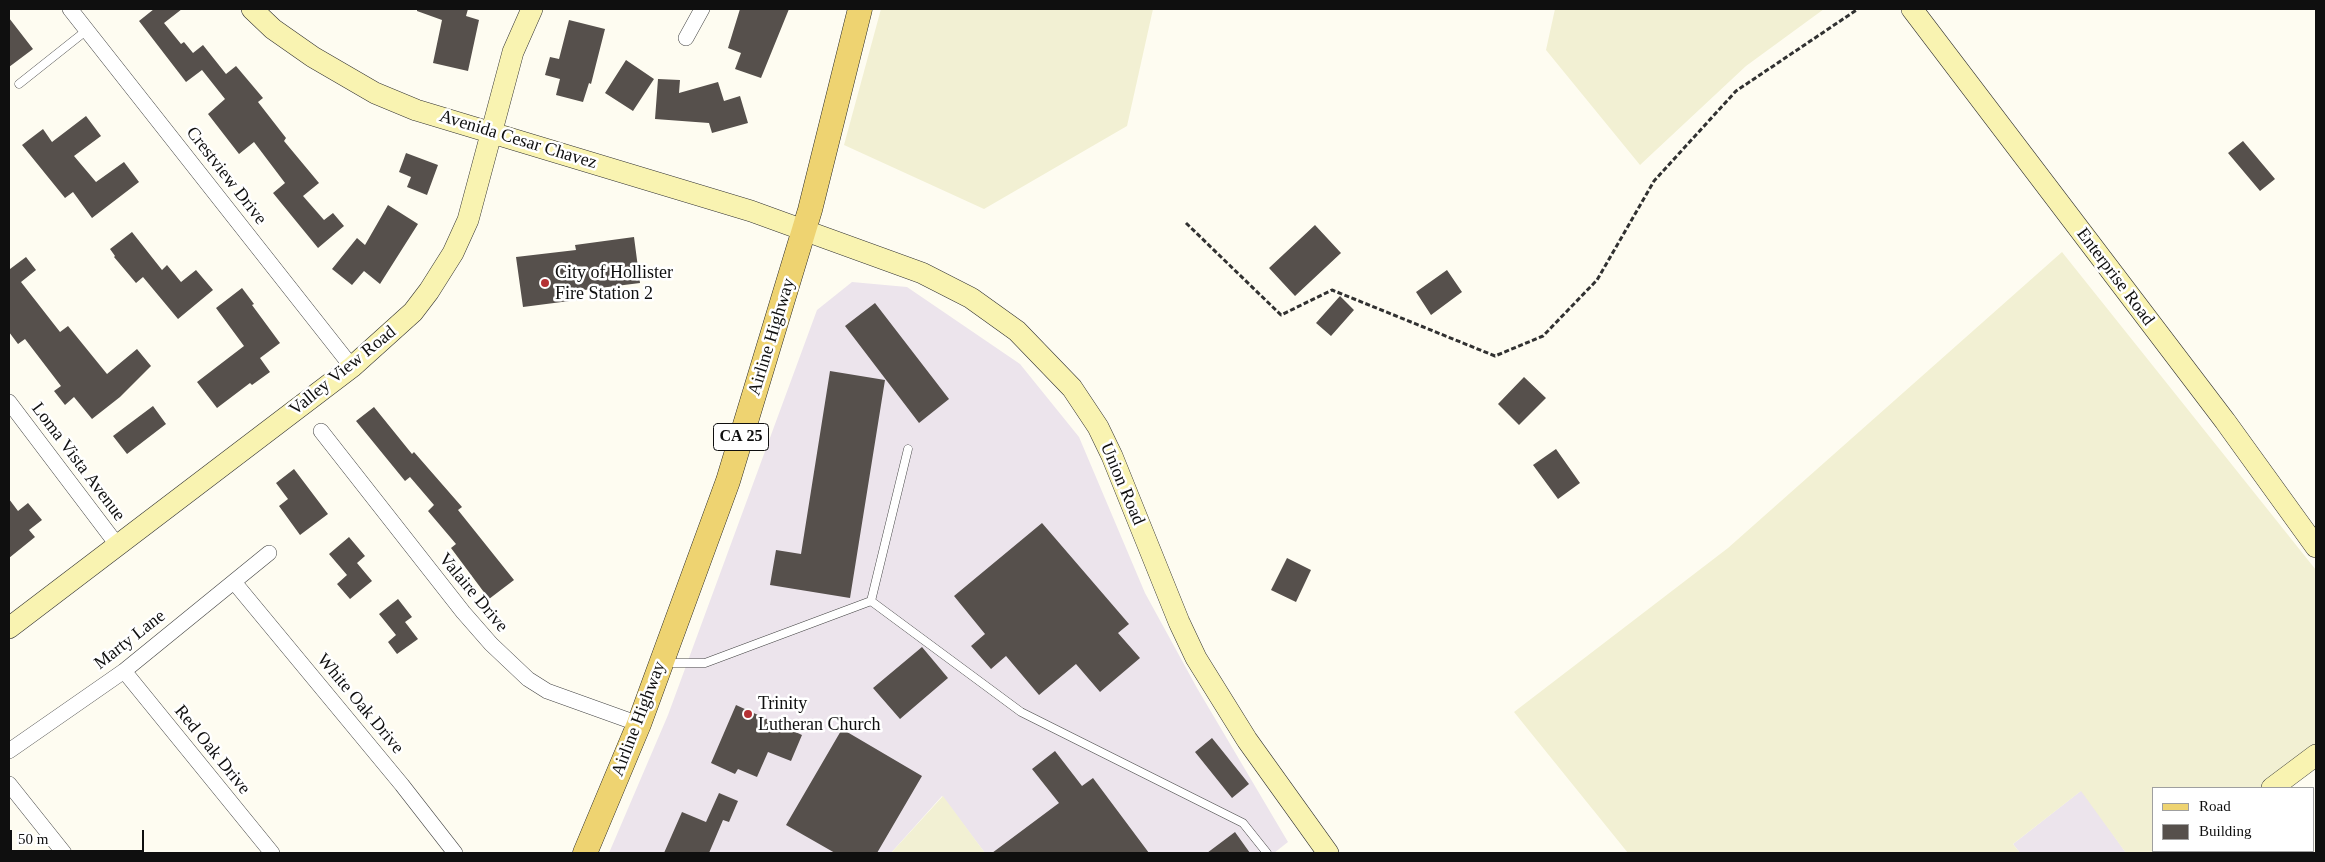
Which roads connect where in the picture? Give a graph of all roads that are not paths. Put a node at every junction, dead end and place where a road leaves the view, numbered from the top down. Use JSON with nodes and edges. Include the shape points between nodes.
{"nodes":[{"id":1,"x":70,"y":9,"type":"edge"},
{"id":2,"x":252,"y":9,"type":"edge"},
{"id":3,"x":532,"y":9,"type":"edge"},
{"id":4,"x":702,"y":9,"type":"edge"},
{"id":5,"x":860,"y":9,"type":"edge"},
{"id":6,"x":1912,"y":9,"type":"edge"},
{"id":7,"x":87,"y":30,"type":"junction"},
{"id":8,"x":686,"y":38,"type":"dead end"},
{"id":9,"x":18,"y":84,"type":"dead end"},
{"id":10,"x":491,"y":131,"type":"junction"},
{"id":11,"x":804,"y":230,"type":"junction"},
{"id":12,"x":352,"y":367,"type":"junction"},
{"id":13,"x":9,"y":402,"type":"edge"},
{"id":14,"x":321,"y":431,"type":"dead end"},
{"id":15,"x":908,"y":449,"type":"dead end"},
{"id":16,"x":118,"y":546,"type":"junction"},
{"id":17,"x":2316,"y":547,"type":"edge"},
{"id":18,"x":269,"y":553,"type":"dead end"},
{"id":19,"x":234,"y":582,"type":"junction"},
{"id":20,"x":871,"y":601,"type":"junction"},
{"id":21,"x":9,"y":628,"type":"edge"},
{"id":22,"x":661,"y":662,"type":"junction"},
{"id":23,"x":124,"y":671,"type":"junction"},
{"id":24,"x":639,"y":724,"type":"junction"},
{"id":25,"x":9,"y":751,"type":"edge"},
{"id":26,"x":2316,"y":755,"type":"edge"},
{"id":27,"x":9,"y":784,"type":"edge"},
{"id":28,"x":2273,"y":787,"type":"edge"},
{"id":29,"x":64,"y":853,"type":"edge"},
{"id":30,"x":272,"y":853,"type":"edge"},
{"id":31,"x":455,"y":853,"type":"edge"},
{"id":32,"x":585,"y":853,"type":"edge"},
{"id":33,"x":1267,"y":853,"type":"edge"},
{"id":34,"x":1328,"y":853,"type":"edge"}],
"edges":[{"from":1,"to":7,"type":"street","name":"Crestview Drive"},
{"from":2,"to":10,"type":"street","name":"Avenida Cesar Chavez","via":[[313,58],[374,93],[416,110]]},
{"from":3,"to":10,"type":"street","name":"Valley View Road","via":[[513,52]]},
{"from":4,"to":8,"type":"street"},
{"from":5,"to":11,"type":"main road","name":"Airline Highway","number":"CA 25"},
{"from":6,"to":17,"type":"street","name":"Enterprise Road","via":[[2225,421]]},
{"from":7,"to":9,"type":"lane"},
{"from":7,"to":12,"type":"street","name":"Crestview Drive"},
{"from":10,"to":11,"type":"street","name":"Avenida Cesar Chavez"},
{"from":10,"to":12,"type":"street","name":"Valley View Road","via":[[468,220],[453,253],[413,312]]},
{"from":11,"to":22,"type":"main road","name":"Airline Highway","number":"CA 25","via":[[728,481]]},
{"from":11,"to":34,"type":"street","name":"Union Road","via":[[922,273],[971,298],[1017,331],[1072,388],[1098,427],[1112,456],[1152,559],[1196,658],[1247,740]]},
{"from":12,"to":16,"type":"street","name":"Valley View Road"},
{"from":13,"to":16,"type":"street","name":"Loma Vista Avenue"},
{"from":14,"to":24,"type":"street","name":"Valaire Drive","via":[[463,612],[528,679],[547,690]]},
{"from":15,"to":20,"type":"lane"},
{"from":16,"to":21,"type":"street","name":"Valley View Road"},
{"from":18,"to":19,"type":"street","name":"Marty Lane"},
{"from":19,"to":23,"type":"street","name":"Marty Lane"},
{"from":19,"to":31,"type":"street","name":"White Oak Drive"},
{"from":20,"to":22,"type":"lane","via":[[706,663]]},
{"from":20,"to":33,"type":"lane","via":[[1021,712],[1243,823]]},
{"from":22,"to":24,"type":"main road","name":"Airline Highway","number":"CA 25"},
{"from":23,"to":25,"type":"street","name":"Marty Lane"},
{"from":23,"to":30,"type":"street","name":"Red Oak Drive"},
{"from":24,"to":32,"type":"main road","name":"Airline Highway","number":"CA 25"},
{"from":26,"to":28,"type":"street"},
{"from":27,"to":29,"type":"street"}]}
